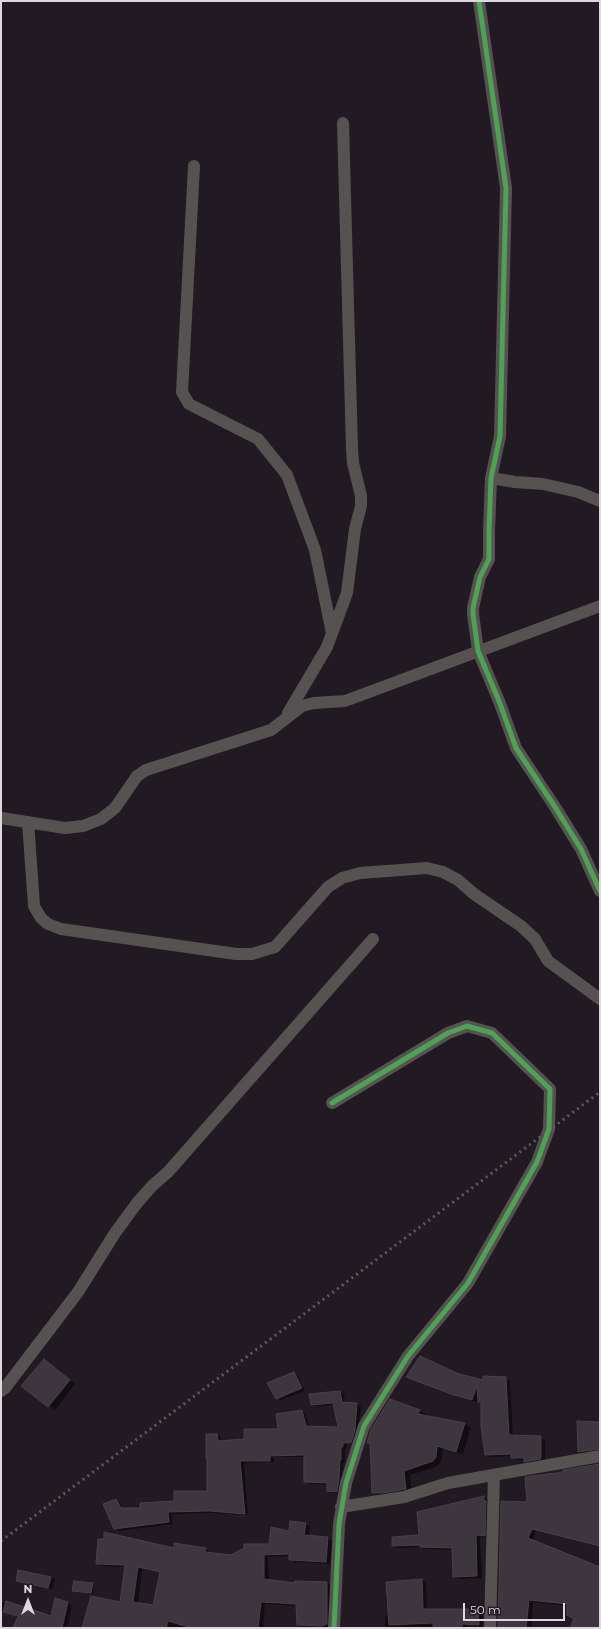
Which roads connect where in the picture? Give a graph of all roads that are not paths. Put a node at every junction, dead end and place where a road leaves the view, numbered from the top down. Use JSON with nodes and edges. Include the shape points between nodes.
{"nodes":[{"id":1,"x":479,"y":1,"type":"edge"},
{"id":2,"x":343,"y":123,"type":"dead end"},
{"id":3,"x":194,"y":166,"type":"dead end"},
{"id":4,"x":491,"y":478,"type":"junction"},
{"id":5,"x":600,"y":501,"type":"edge"},
{"id":6,"x":600,"y":606,"type":"edge"},
{"id":7,"x":332,"y":633,"type":"junction"},
{"id":8,"x":478,"y":651,"type":"junction"},
{"id":9,"x":283,"y":721,"type":"junction"},
{"id":10,"x":1,"y":818,"type":"edge"},
{"id":11,"x":28,"y":822,"type":"junction"},
{"id":12,"x":600,"y":892,"type":"edge"},
{"id":13,"x":373,"y":939,"type":"dead end"},
{"id":14,"x":600,"y":999,"type":"edge"},
{"id":15,"x":332,"y":1102,"type":"dead end"},
{"id":16,"x":1,"y":1391,"type":"edge"},
{"id":17,"x":600,"y":1456,"type":"edge"},
{"id":18,"x":494,"y":1474,"type":"junction"},
{"id":19,"x":341,"y":1508,"type":"junction"},
{"id":20,"x":334,"y":1628,"type":"edge"},
{"id":21,"x":490,"y":1628,"type":"edge"}],
"edges":[{"from":1,"to":4,"type":"street","via":[[506,188],[500,436]]},
{"from":2,"to":7,"type":"street","via":[[352,449],[361,506],[355,529],[347,593]]},
{"from":3,"to":7,"type":"street","via":[[182,392],[189,404],[258,439],[287,475],[315,550]]},
{"from":4,"to":5,"type":"street","via":[[543,484],[578,492]]},
{"from":4,"to":8,"type":"street","via":[[489,559],[480,578],[473,608]]},
{"from":6,"to":8,"type":"street"},
{"from":7,"to":9,"type":"street"},
{"from":8,"to":9,"type":"street","via":[[345,701],[302,706]]},
{"from":8,"to":12,"type":"street","via":[[516,748],[581,850]]},
{"from":9,"to":11,"type":"street","via":[[271,730],[146,770],[137,776],[115,808],[83,826],[65,828]]},
{"from":10,"to":11,"type":"street"},
{"from":11,"to":14,"type":"street","via":[[34,906],[48,924],[61,929],[236,954],[252,954],[275,947],[328,887],[342,878],[360,873],[427,868],[443,872],[458,880],[521,926],[536,939],[548,961]]},
{"from":13,"to":16,"type":"street","via":[[168,1172],[142,1197],[115,1233],[78,1292]]},
{"from":15,"to":19,"type":"street","via":[[448,1032],[467,1026],[492,1032],[550,1089],[549,1129],[537,1162],[468,1283],[408,1356],[364,1426]]},
{"from":17,"to":18,"type":"street"},
{"from":18,"to":19,"type":"street","via":[[448,1483],[404,1497]]},
{"from":18,"to":21,"type":"street"},
{"from":19,"to":20,"type":"street"}]}
